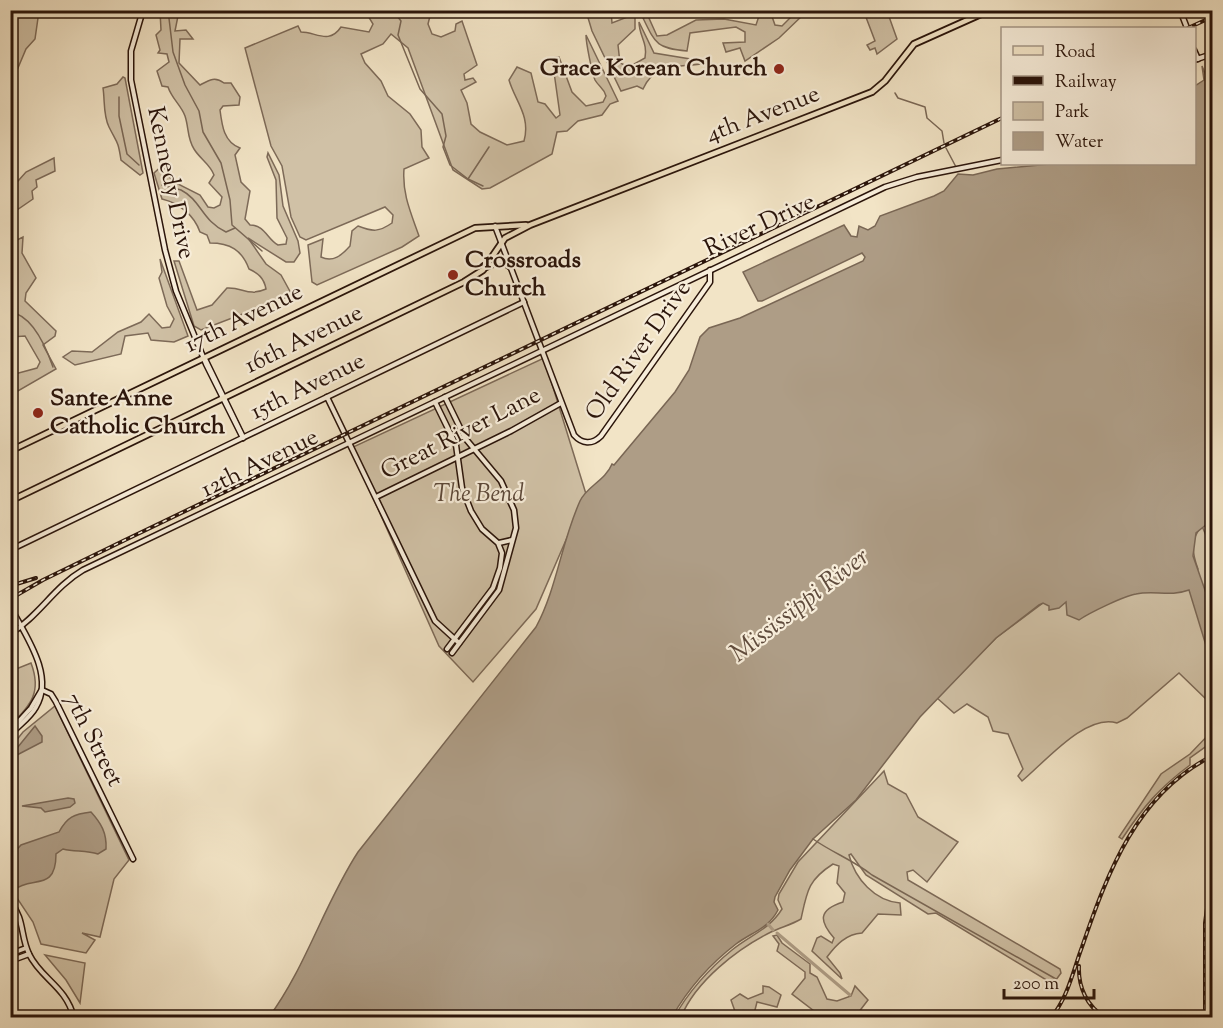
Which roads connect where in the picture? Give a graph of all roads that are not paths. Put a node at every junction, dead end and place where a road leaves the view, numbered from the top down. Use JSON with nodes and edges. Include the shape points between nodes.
{"nodes":[{"id":1,"x":143,"y":10,"type":"edge"},
{"id":2,"x":990,"y":10,"type":"edge"},
{"id":3,"x":1180,"y":10,"type":"edge"},
{"id":4,"x":1187,"y":27,"type":"edge"},
{"id":5,"x":1212,"y":54,"type":"edge"},
{"id":6,"x":1196,"y":60,"type":"edge"},
{"id":7,"x":1001,"y":160,"type":"edge"},
{"id":8,"x":530,"y":225,"type":"junction"},
{"id":9,"x":495,"y":226,"type":"junction"},
{"id":10,"x":501,"y":242,"type":"junction"},
{"id":11,"x":483,"y":270,"type":"junction"},
{"id":12,"x":512,"y":270,"type":"junction"},
{"id":13,"x":710,"y":270,"type":"junction"},
{"id":14,"x":524,"y":302,"type":"junction"},
{"id":15,"x":541,"y":350,"type":"junction"},
{"id":16,"x":205,"y":358,"type":"junction"},
{"id":17,"x":327,"y":397,"type":"junction"},
{"id":18,"x":445,"y":397,"type":"junction"},
{"id":19,"x":224,"y":398,"type":"junction"},
{"id":20,"x":435,"y":402,"type":"junction"},
{"id":21,"x":561,"y":403,"type":"junction"},
{"id":22,"x":243,"y":438,"type":"junction"},
{"id":23,"x":349,"y":442,"type":"junction"},
{"id":24,"x":474,"y":449,"type":"junction"},
{"id":25,"x":10,"y":451,"type":"edge"},
{"id":26,"x":457,"y":458,"type":"junction"},
{"id":27,"x":376,"y":497,"type":"junction"},
{"id":28,"x":10,"y":501,"type":"edge"},
{"id":29,"x":512,"y":540,"type":"junction"},
{"id":30,"x":499,"y":543,"type":"junction"},
{"id":31,"x":10,"y":550,"type":"edge"},
{"id":32,"x":10,"y":606,"type":"edge"},
{"id":33,"x":21,"y":627,"type":"junction"},
{"id":34,"x":10,"y":634,"type":"edge"},
{"id":35,"x":454,"y":638,"type":"junction"},
{"id":36,"x":459,"y":643,"type":"junction"},
{"id":37,"x":447,"y":649,"type":"dead end"},
{"id":38,"x":452,"y":653,"type":"dead end"},
{"id":39,"x":42,"y":690,"type":"junction"},
{"id":40,"x":10,"y":733,"type":"edge"},
{"id":41,"x":133,"y":859,"type":"dead end"},
{"id":42,"x":10,"y":901,"type":"edge"},
{"id":43,"x":26,"y":948,"type":"junction"},
{"id":44,"x":10,"y":954,"type":"edge"},
{"id":45,"x":29,"y":954,"type":"junction"},
{"id":46,"x":10,"y":961,"type":"edge"},
{"id":47,"x":74,"y":1017,"type":"edge"}],
"edges":[{"from":1,"to":16,"type":"street","name":"Kennedy Drive","via":[[131,51],[132,88],[168,264],[186,319]]},
{"from":2,"to":8,"type":"main road","name":"4th Avenue","via":[[914,44],[882,85],[863,96]]},
{"from":3,"to":4,"type":"street"},
{"from":5,"to":6,"type":"street"},
{"from":7,"to":13,"type":"street","name":"River Drive","via":[[893,184]]},
{"from":8,"to":9,"type":"main road","name":"4th Avenue"},
{"from":8,"to":10,"type":"main road","name":"4th Avenue"},
{"from":9,"to":10,"type":"street"},
{"from":9,"to":16,"type":"main road","name":"17th Avenue","via":[[469,230]]},
{"from":10,"to":11,"type":"main road","name":"16th Avenue"},
{"from":10,"to":12,"type":"street"},
{"from":11,"to":12,"type":"street","via":[[501,261]]},
{"from":11,"to":19,"type":"main road","name":"16th Avenue"},
{"from":12,"to":14,"type":"street"},
{"from":13,"to":15,"type":"street","name":"River Drive"},
{"from":13,"to":21,"type":"street","name":"Old River Drive","via":[[710,282],[601,436],[585,442],[574,435]]},
{"from":14,"to":15,"type":"street"},
{"from":14,"to":17,"type":"street","name":"15th Avenue"},
{"from":15,"to":18,"type":"street","name":"12th Avenue"},
{"from":15,"to":21,"type":"street"},
{"from":16,"to":19,"type":"street","name":"Kennedy Drive"},
{"from":16,"to":25,"type":"main road","name":"17th Avenue"},
{"from":17,"to":22,"type":"street","name":"15th Avenue"},
{"from":17,"to":23,"type":"street"},
{"from":18,"to":20,"type":"street","name":"12th Avenue"},
{"from":18,"to":24,"type":"street"},
{"from":19,"to":22,"type":"street","name":"Kennedy Drive"},
{"from":19,"to":28,"type":"main road","name":"16th Avenue"},
{"from":20,"to":23,"type":"street","name":"12th Avenue"},
{"from":20,"to":26,"type":"street","via":[[456,445]]},
{"from":21,"to":24,"type":"street","name":"Great River Lane"},
{"from":22,"to":31,"type":"street","name":"15th Avenue"},
{"from":23,"to":27,"type":"street"},
{"from":23,"to":33,"type":"street","name":"12th Avenue","via":[[83,570],[55,591]]},
{"from":24,"to":26,"type":"street","name":"Great River Lane"},
{"from":24,"to":29,"type":"street","via":[[501,481],[511,501],[516,528]]},
{"from":26,"to":27,"type":"street","name":"Great River Lane"},
{"from":26,"to":30,"type":"street","via":[[471,511],[482,529]]},
{"from":27,"to":35,"type":"street","via":[[435,621]]},
{"from":29,"to":30,"type":"street"},
{"from":29,"to":36,"type":"street","via":[[499,590]]},
{"from":30,"to":35,"type":"street","via":[[502,560],[495,583]]},
{"from":32,"to":33,"type":"street","name":"7th Street"},
{"from":33,"to":34,"type":"street","name":"12th Avenue"},
{"from":33,"to":39,"type":"street","name":"7th Street","via":[[40,669]]},
{"from":35,"to":36,"type":"street"},
{"from":35,"to":37,"type":"street"},
{"from":36,"to":38,"type":"street"},
{"from":39,"to":40,"type":"street"},
{"from":39,"to":41,"type":"street","name":"7th Street","via":[[54,697]]},
{"from":42,"to":43,"type":"street","via":[[21,919]]},
{"from":43,"to":44,"type":"street"},
{"from":43,"to":45,"type":"street"},
{"from":45,"to":46,"type":"street"},
{"from":45,"to":47,"type":"street","via":[[38,969],[63,993]]}]}
